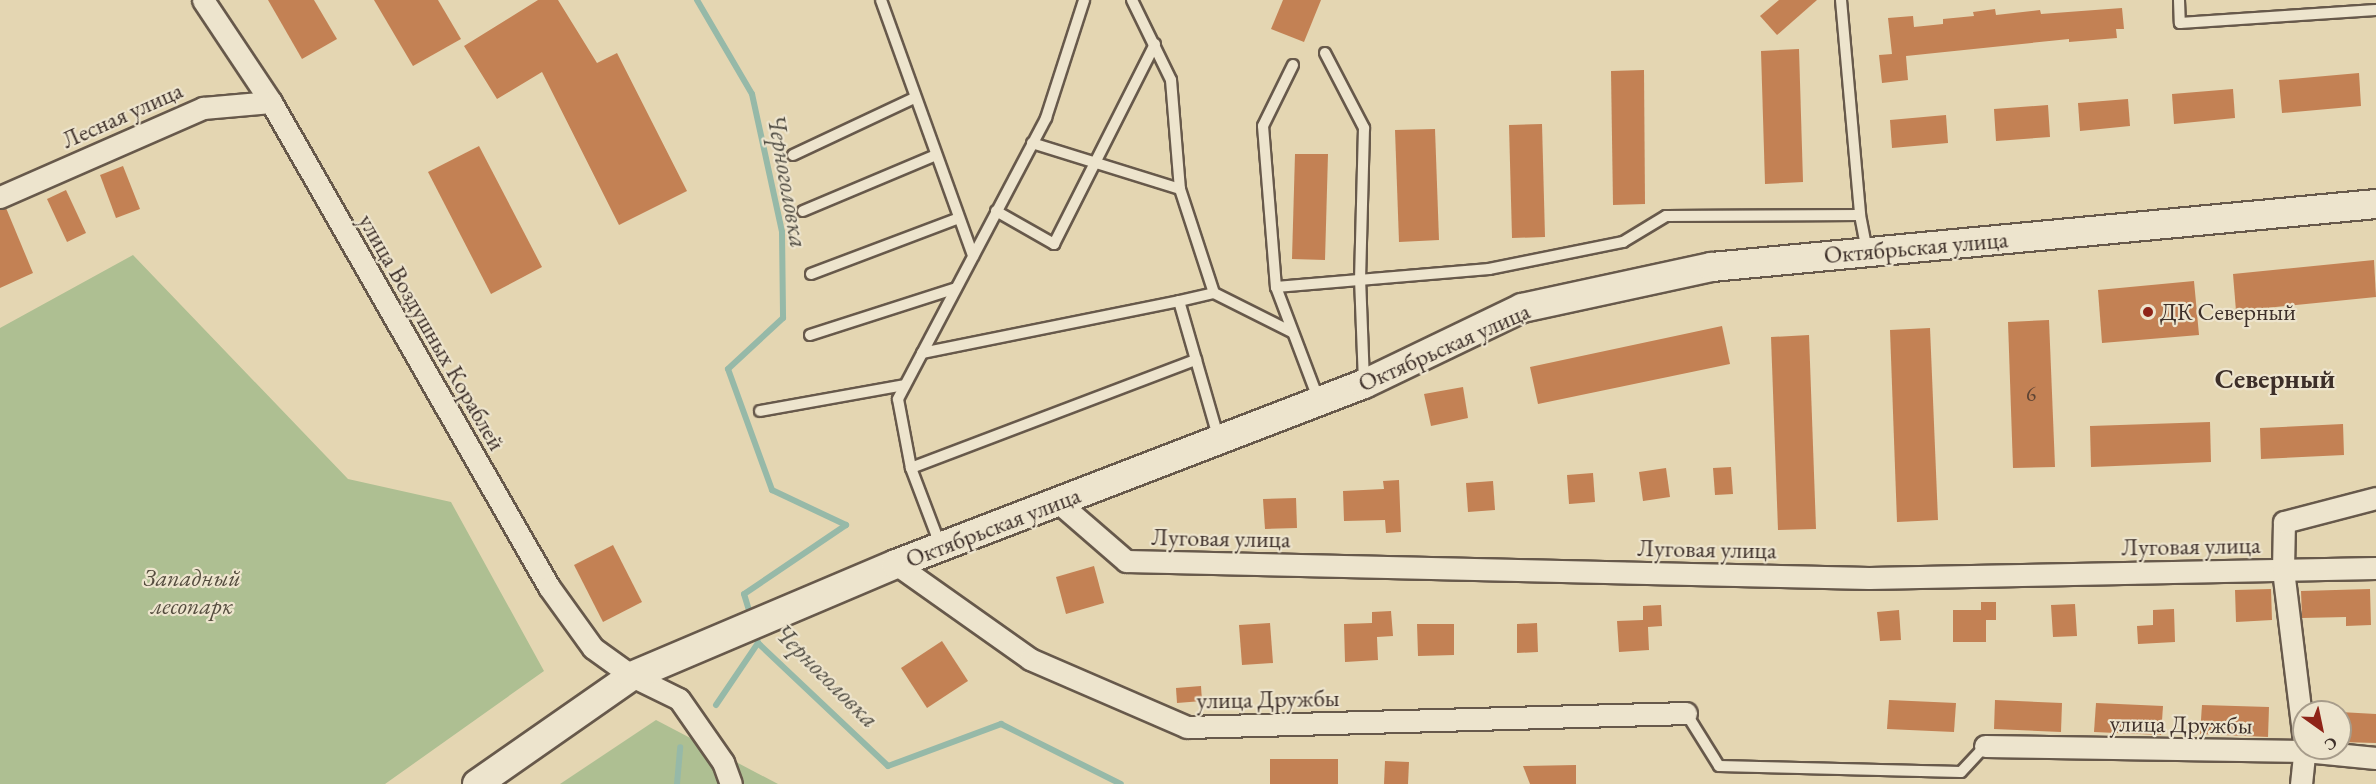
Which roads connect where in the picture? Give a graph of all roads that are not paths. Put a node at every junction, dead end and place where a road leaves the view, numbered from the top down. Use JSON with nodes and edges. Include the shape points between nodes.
{"nodes":[{"id":1,"x":203,"y":0,"type":"edge"},
{"id":2,"x":881,"y":0,"type":"edge"},
{"id":3,"x":1084,"y":0,"type":"edge"},
{"id":4,"x":1132,"y":0,"type":"edge"},
{"id":5,"x":1841,"y":0,"type":"edge"},
{"id":6,"x":2179,"y":0,"type":"edge"},
{"id":7,"x":2376,"y":10,"type":"edge"},
{"id":8,"x":1155,"y":44,"type":"junction"},
{"id":9,"x":1325,"y":53,"type":"dead end"},
{"id":10,"x":1293,"y":65,"type":"dead end"},
{"id":11,"x":914,"y":98,"type":"junction"},
{"id":12,"x":271,"y":102,"type":"junction"},
{"id":13,"x":1032,"y":143,"type":"junction"},
{"id":14,"x":793,"y":154,"type":"dead end"},
{"id":15,"x":936,"y":155,"type":"junction"},
{"id":16,"x":1097,"y":163,"type":"junction"},
{"id":17,"x":1180,"y":189,"type":"junction"},
{"id":18,"x":0,"y":197,"type":"edge"},
{"id":19,"x":2376,"y":204,"type":"edge"},
{"id":20,"x":803,"y":211,"type":"dead end"},
{"id":21,"x":996,"y":211,"type":"junction"},
{"id":22,"x":1860,"y":215,"type":"junction"},
{"id":23,"x":959,"y":218,"type":"junction"},
{"id":24,"x":1868,"y":252,"type":"junction"},
{"id":25,"x":973,"y":256,"type":"junction"},
{"id":26,"x":811,"y":274,"type":"dead end"},
{"id":27,"x":1360,"y":278,"type":"junction"},
{"id":28,"x":1275,"y":287,"type":"junction"},
{"id":29,"x":956,"y":288,"type":"junction"},
{"id":30,"x":1214,"y":293,"type":"junction"},
{"id":31,"x":1179,"y":302,"type":"junction"},
{"id":32,"x":1292,"y":332,"type":"junction"},
{"id":33,"x":810,"y":335,"type":"dead end"},
{"id":34,"x":922,"y":354,"type":"junction"},
{"id":35,"x":1196,"y":360,"type":"junction"},
{"id":36,"x":1364,"y":384,"type":"junction"},
{"id":37,"x":905,"y":385,"type":"junction"},
{"id":38,"x":1319,"y":402,"type":"junction"},
{"id":39,"x":760,"y":411,"type":"dead end"},
{"id":40,"x":1219,"y":440,"type":"junction"},
{"id":41,"x":911,"y":468,"type":"junction"},
{"id":42,"x":2376,"y":498,"type":"edge"},
{"id":43,"x":1059,"y":502,"type":"junction"},
{"id":44,"x":941,"y":547,"type":"junction"},
{"id":45,"x":896,"y":564,"type":"junction"},
{"id":46,"x":2376,"y":568,"type":"edge"},
{"id":47,"x":2283,"y":569,"type":"junction"},
{"id":48,"x":632,"y":676,"type":"junction"},
{"id":49,"x":2299,"y":700,"type":"edge"},
{"id":50,"x":1686,"y":713,"type":"joint"},
{"id":51,"x":1985,"y":746,"type":"joint"},
{"id":52,"x":2292,"y":747,"type":"edge"},
{"id":53,"x":2352,"y":754,"type":"edge"},
{"id":54,"x":2376,"y":758,"type":"edge"},
{"id":55,"x":2304,"y":760,"type":"edge"},
{"id":56,"x":477,"y":784,"type":"edge"},
{"id":57,"x":731,"y":784,"type":"edge"},
{"id":58,"x":2301,"y":784,"type":"edge"}],
"edges":[{"from":1,"to":12,"type":"street","name":"улица Воздушных Кораблей"},
{"from":2,"to":11,"type":"lane"},
{"from":3,"to":13,"type":"lane","via":[[1046,118]]},
{"from":4,"to":8,"type":"lane"},
{"from":5,"to":22,"type":"lane"},
{"from":6,"to":7,"type":"lane","via":[[2180,23]]},
{"from":8,"to":16,"type":"lane"},
{"from":8,"to":17,"type":"lane","via":[[1171,80]]},
{"from":9,"to":27,"type":"lane","via":[[1364,128]]},
{"from":10,"to":28,"type":"lane","via":[[1263,126]]},
{"from":11,"to":14,"type":"lane"},
{"from":11,"to":15,"type":"lane"},
{"from":12,"to":18,"type":"street","name":"Лесная улица","via":[[203,108]]},
{"from":12,"to":48,"type":"street","name":"улица Воздушных Кораблей","via":[[549,587],[593,648]]},
{"from":13,"to":16,"type":"lane"},
{"from":13,"to":21,"type":"lane"},
{"from":15,"to":20,"type":"lane"},
{"from":15,"to":23,"type":"lane"},
{"from":16,"to":17,"type":"lane"},
{"from":16,"to":21,"type":"lane","via":[[1054,244]]},
{"from":17,"to":30,"type":"lane"},
{"from":19,"to":24,"type":"street","name":"Октябрьская улица"},
{"from":21,"to":25,"type":"lane"},
{"from":22,"to":24,"type":"lane"},
{"from":22,"to":27,"type":"lane","via":[[1666,216],[1623,242],[1512,265]]},
{"from":23,"to":25,"type":"lane"},
{"from":23,"to":26,"type":"lane"},
{"from":24,"to":36,"type":"street","name":"Октябрьская улица","via":[[1712,267],[1522,308]]},
{"from":25,"to":29,"type":"lane"},
{"from":27,"to":28,"type":"lane"},
{"from":27,"to":36,"type":"lane"},
{"from":28,"to":32,"type":"lane"},
{"from":29,"to":33,"type":"lane"},
{"from":29,"to":34,"type":"lane"},
{"from":30,"to":31,"type":"lane"},
{"from":30,"to":32,"type":"lane"},
{"from":31,"to":34,"type":"lane"},
{"from":31,"to":35,"type":"lane"},
{"from":32,"to":38,"type":"lane"},
{"from":34,"to":37,"type":"lane"},
{"from":35,"to":40,"type":"lane"},
{"from":35,"to":41,"type":"lane"},
{"from":36,"to":38,"type":"street","name":"Октябрьская улица"},
{"from":37,"to":39,"type":"lane"},
{"from":37,"to":41,"type":"lane","via":[[898,399]]},
{"from":38,"to":40,"type":"street","name":"Октябрьская улица"},
{"from":40,"to":43,"type":"street","name":"Октябрьская улица"},
{"from":41,"to":44,"type":"lane"},
{"from":42,"to":47,"type":"street","via":[[2284,522]]},
{"from":43,"to":44,"type":"street","name":"Октябрьская улица"},
{"from":43,"to":47,"type":"street","name":"Луговая улица","via":[[1125,561],[1869,578]]},
{"from":44,"to":45,"type":"street","name":"Октябрьская улица"},
{"from":45,"to":48,"type":"street","name":"Октябрьская улица"},
{"from":45,"to":50,"type":"street","name":"улица Дружбы","via":[[1030,658],[1187,727]]},
{"from":46,"to":47,"type":"street","name":"Луговая улица"},
{"from":47,"to":49,"type":"street"},
{"from":48,"to":56,"type":"street","name":"Октябрьская улица"},
{"from":48,"to":57,"type":"street","name":"улица Воздушных Кораблей","via":[[679,699],[723,762]]},
{"from":50,"to":51,"type":"lane","via":[[1719,766],[1961,772]]},
{"from":51,"to":52,"type":"street","name":"улица Дружбы"},
{"from":53,"to":54,"type":"street","name":"улица Дружбы"},
{"from":55,"to":58,"type":"street"}]}
